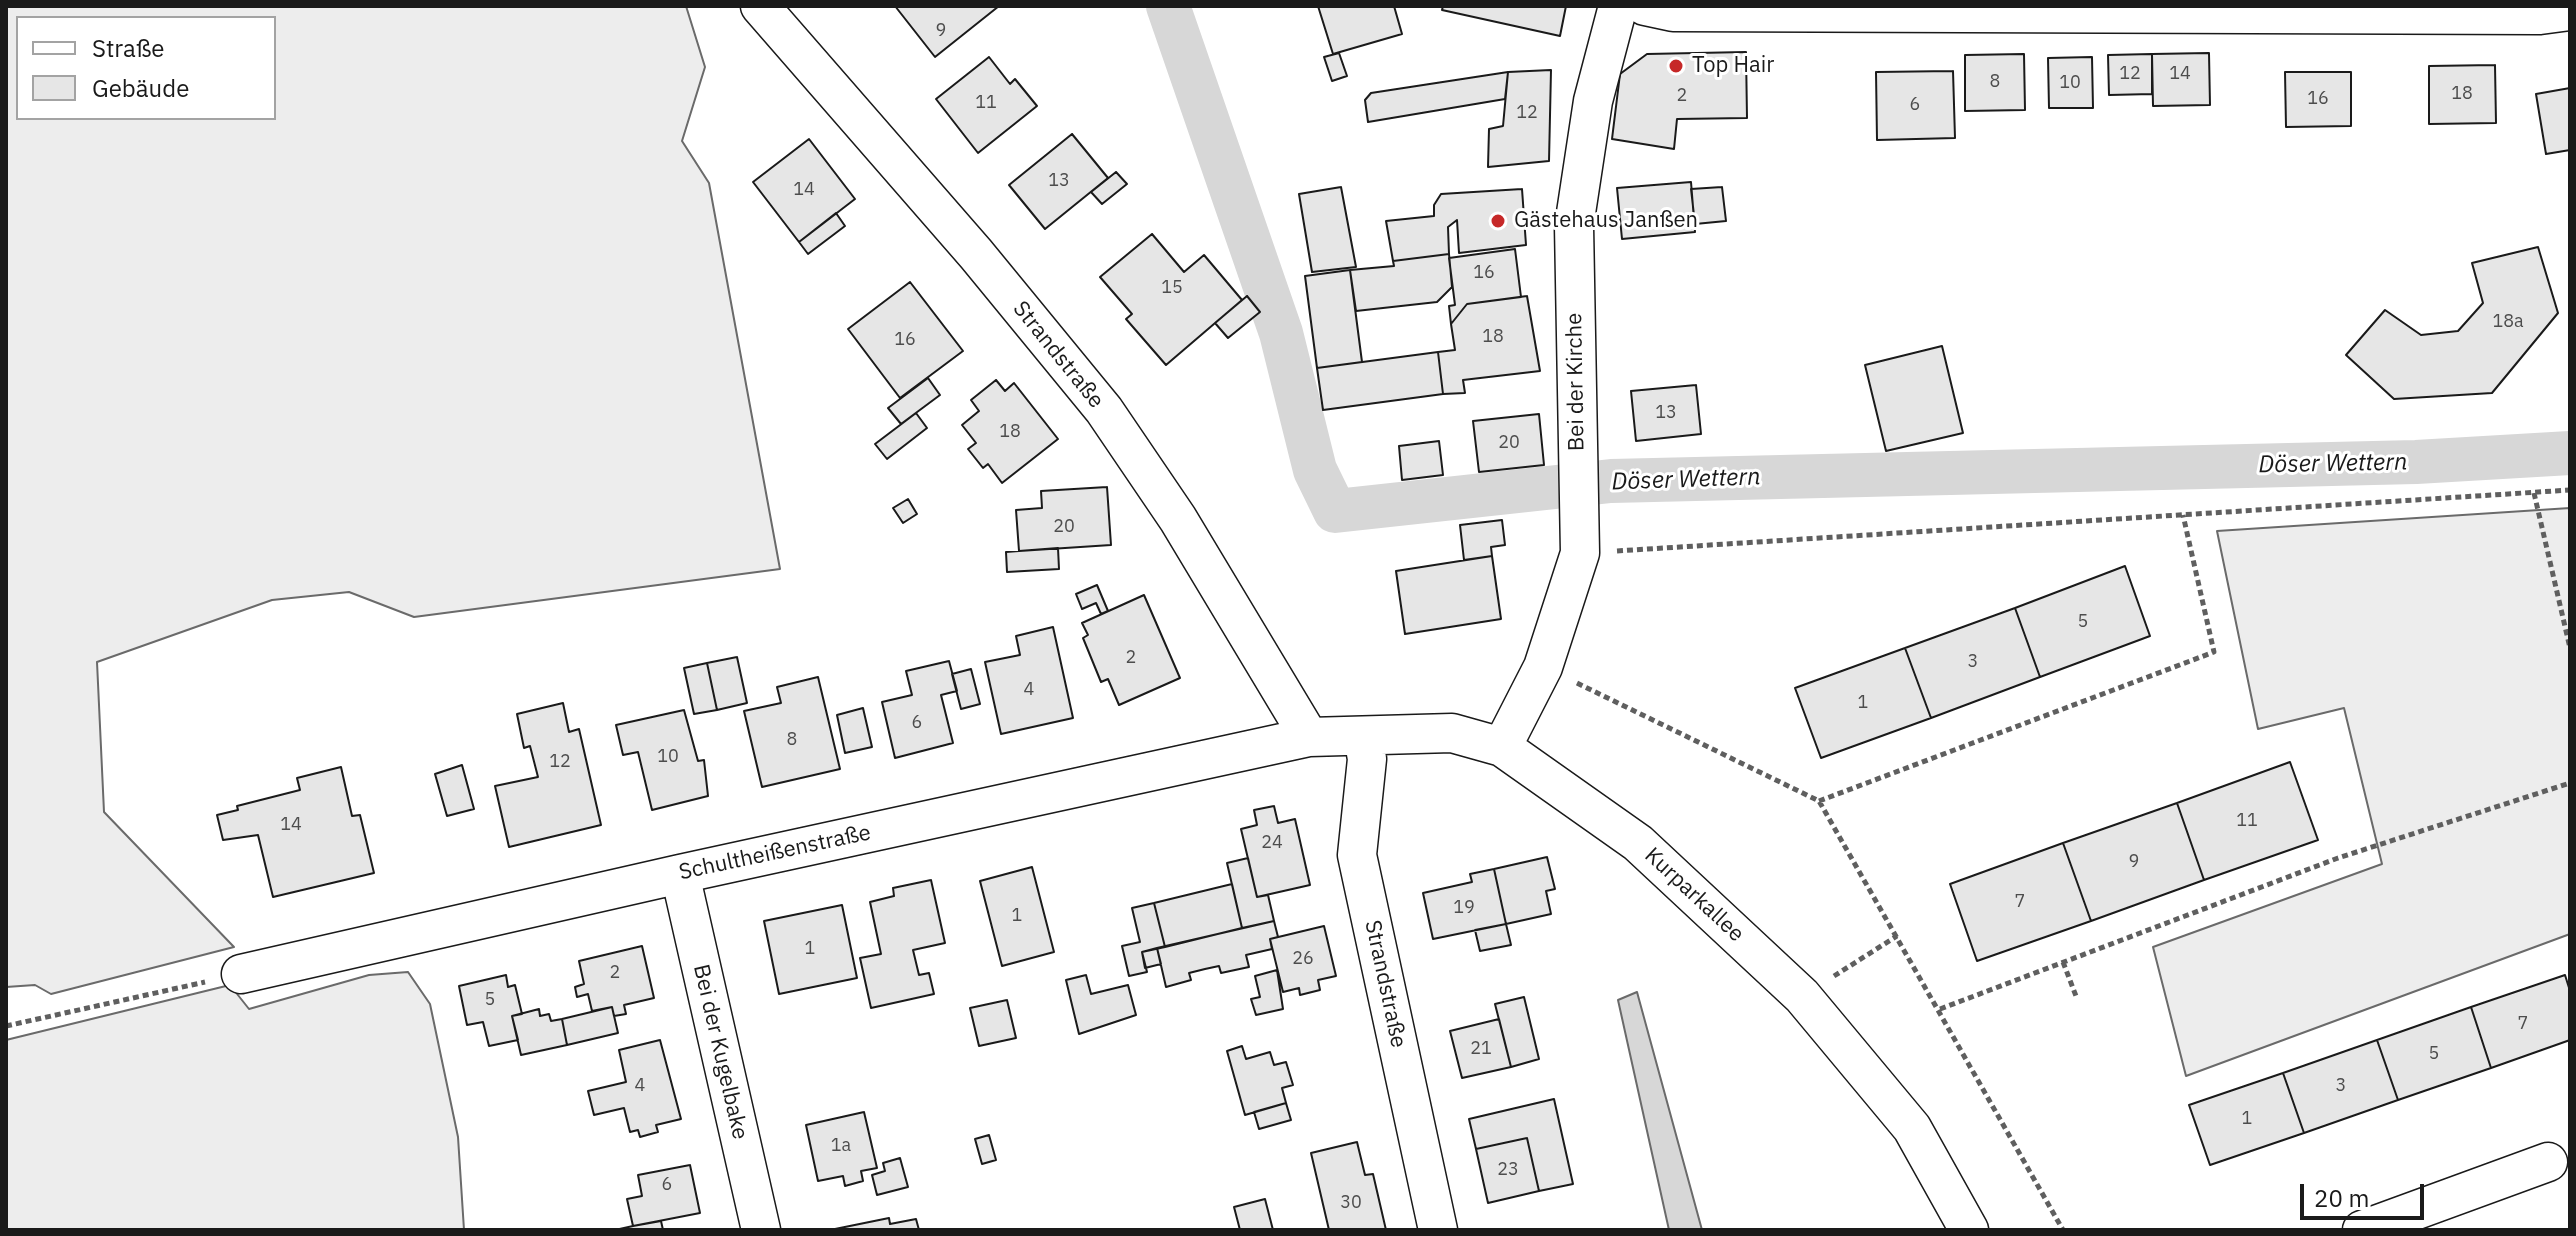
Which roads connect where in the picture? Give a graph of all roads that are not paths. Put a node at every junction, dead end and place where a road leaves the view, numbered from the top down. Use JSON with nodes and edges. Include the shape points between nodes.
{"nodes":[{"id":1,"x":760,"y":6,"type":"edge"},
{"id":2,"x":1618,"y":6,"type":"edge"},
{"id":3,"x":1645,"y":6,"type":"edge"},
{"id":4,"x":2570,"y":11,"type":"edge"},
{"id":5,"x":1363,"y":736,"type":"junction"},
{"id":6,"x":1309,"y":737,"type":"junction"},
{"id":7,"x":1502,"y":747,"type":"junction"},
{"id":8,"x":680,"y":874,"type":"junction"},
{"id":9,"x":241,"y":974,"type":"road end"},
{"id":10,"x":2548,"y":1162,"type":"dead end"},
{"id":11,"x":761,"y":1230,"type":"edge"},
{"id":12,"x":1438,"y":1230,"type":"edge"},
{"id":13,"x":1969,"y":1230,"type":"edge"},
{"id":14,"x":2362,"y":1230,"type":"edge"}],
"edges":[{"from":1,"to":6,"type":"street","name":"Strandstraße","via":[[1104,410],[1178,519]]},
{"from":2,"to":7,"type":"street","name":"Bei der Kirche","via":[[1593,101],[1574,226],[1580,539],[1543,667]]},
{"from":3,"to":4,"type":"street","via":[[1673,12]]},
{"from":5,"to":6,"type":"street","name":"Kurparkallee"},
{"from":5,"to":7,"type":"street","name":"Kurparkallee","via":[[1452,733]]},
{"from":5,"to":12,"type":"street","name":"Strandstraße","via":[[1367,759],[1357,855]]},
{"from":6,"to":8,"type":"street","name":"Schultheißenstraße"},
{"from":7,"to":13,"type":"street","name":"Kurparkallee","via":[[1638,843],[1802,996],[1912,1128]]},
{"from":8,"to":9,"type":"street","name":"Schultheißenstraße"},
{"from":8,"to":11,"type":"street","name":"Bei der Kugelbake"},
{"from":10,"to":14,"type":"street"}]}
